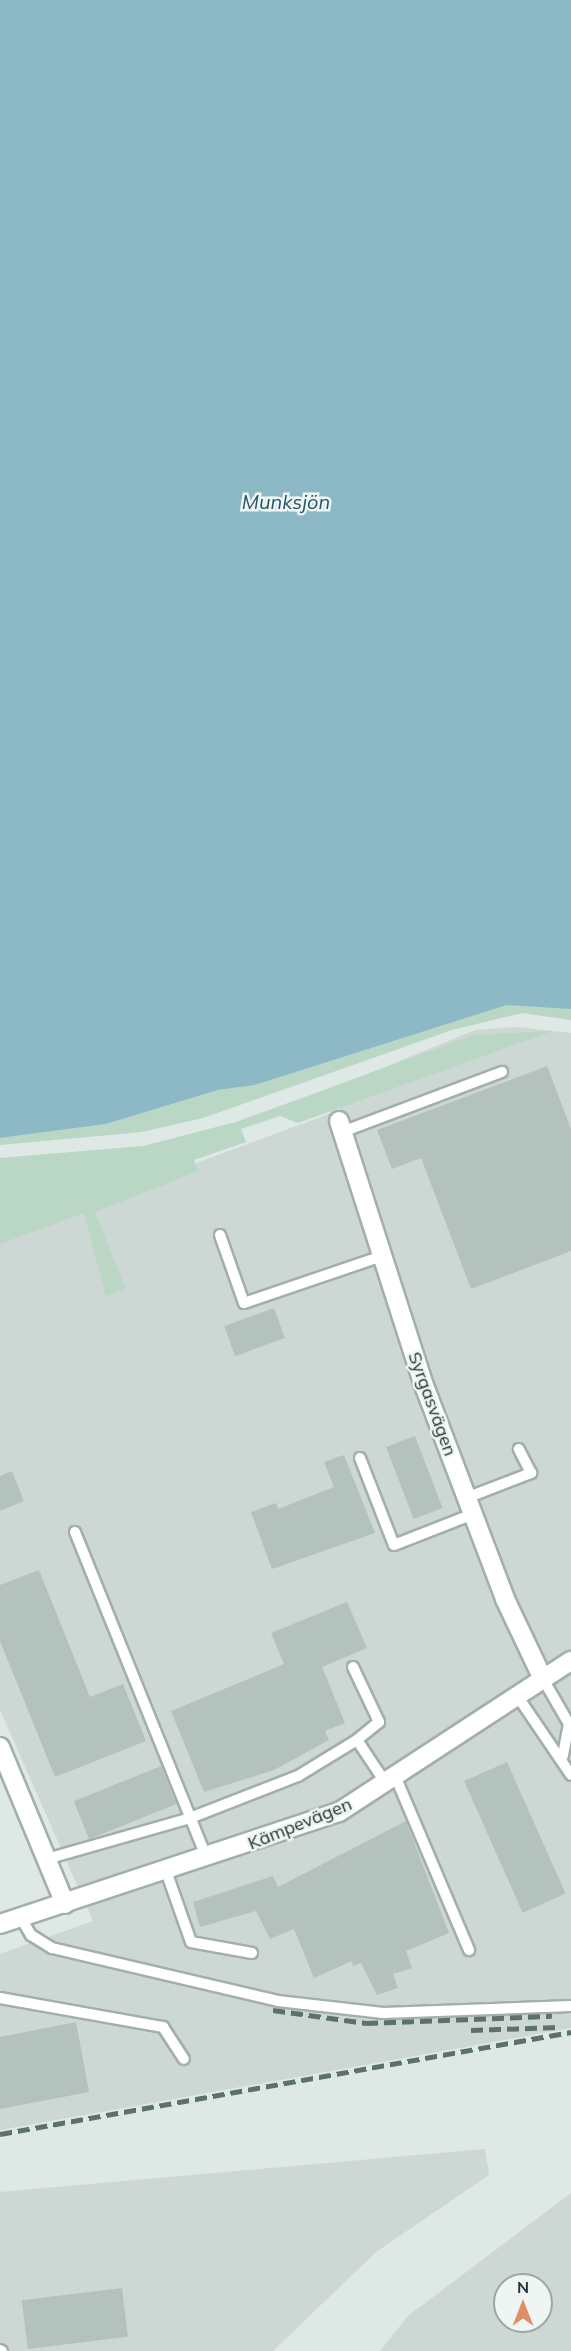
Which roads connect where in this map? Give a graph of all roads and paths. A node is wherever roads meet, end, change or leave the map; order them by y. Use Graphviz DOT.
graph roads {
  1 [pos="502,1072"];
  2 [pos="340,1127"];
  3 [pos="220,1235"];
  4 [pos="382,1256"];
  5 [pos="519,1449"];
  6 [pos="360,1458"];
  7 [pos="469,1506"];
  8 [pos="75,1532"];
  9 [pos="571,1661"];
  10 [pos="353,1667"];
  11 [pos="543,1679"];
  12 [pos="518,1697"];
  13 [pos="357,1740"];
  14 [pos="0,1747"];
  15 [pos="567,1753"];
  16 [pos="571,1775"];
  17 [pos="392,1782"];
  18 [pos="190,1818"];
  19 [pos="50,1858"];
  20 [pos="207,1859"];
  21 [pos="166,1871"];
  22 [pos="65,1904"];
  23 [pos="21,1918"];
  24 [pos="0,1924"];
  25 [pos="469,1950"];
  26 [pos="252,1953"];
  27 [pos="0,1998"];
  28 [pos="571,2006"];
  29 [pos="184,2059"];
  1 -- 2 [label="lane"];
  2 -- 4 [label="street, Syrgasvägen"];
  3 -- 4 [label="lane"];
  4 -- 7 [label="street, Syrgasvägen"];
  5 -- 7 [label="lane"];
  6 -- 7 [label="lane"];
  7 -- 11 [label="street, Syrgasvägen"];
  8 -- 18 [label="lane"];
  9 -- 11 [label="street, Kämpevägen"];
  10 -- 13 [label="lane"];
  11 -- 12 [label="street, Kämpevägen"];
  11 -- 15 [label="lane"];
  12 -- 15 [label="lane"];
  12 -- 17 [label="street, Kämpevägen"];
  13 -- 17 [label="lane"];
  13 -- 18 [label="lane"];
  14 -- 19 [label="street"];
  15 -- 16 [label="lane"];
  17 -- 20 [label="street, Kämpevägen"];
  17 -- 25 [label="lane"];
  18 -- 19 [label="lane"];
  18 -- 20 [label="lane"];
  19 -- 22 [label="street"];
  20 -- 21 [label="street, Kämpevägen"];
  21 -- 22 [label="street, Kämpevägen"];
  21 -- 26 [label="lane"];
  22 -- 23 [label="street, Kämpevägen"];
  23 -- 24 [label="street, Kämpevägen"];
  23 -- 28 [label="lane"];
  27 -- 29 [label="lane"];
}
